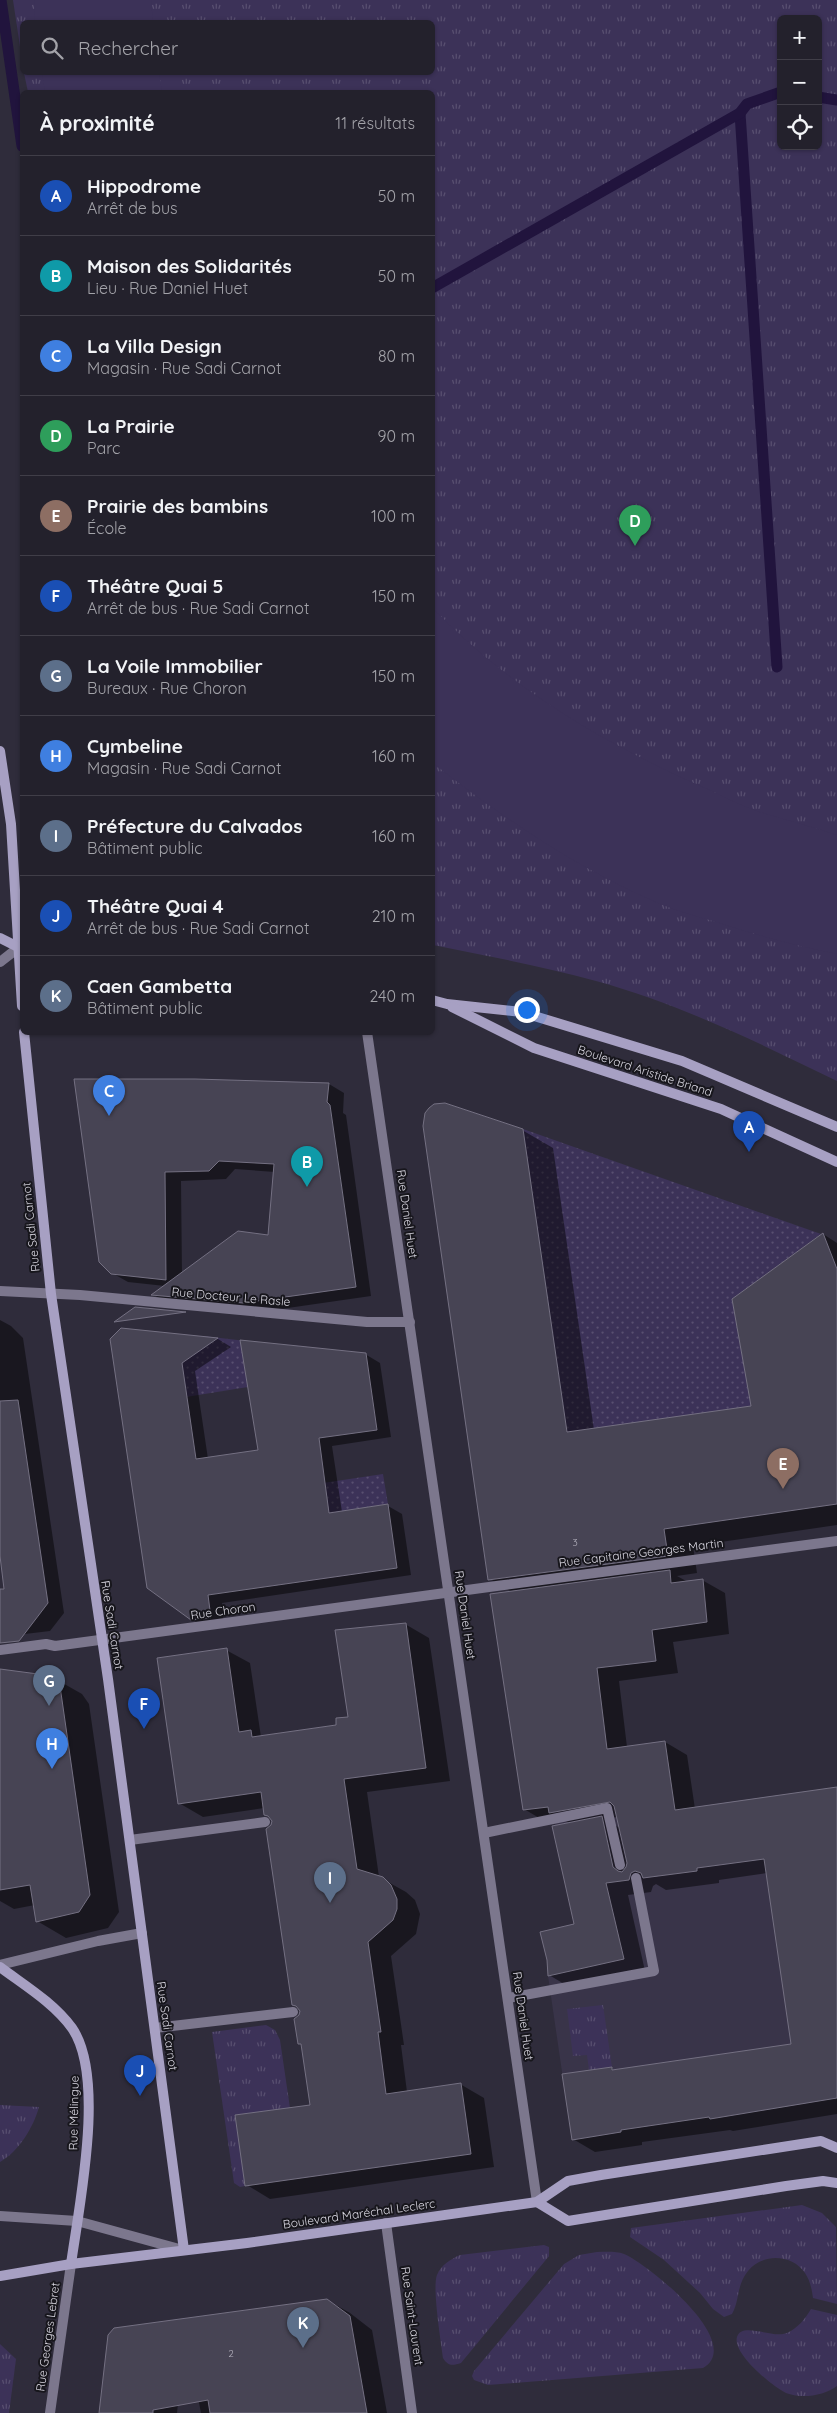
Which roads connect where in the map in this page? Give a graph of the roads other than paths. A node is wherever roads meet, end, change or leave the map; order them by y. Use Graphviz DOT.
graph roads {
  1 [pos="0,751"];
  2 [pos="13,852"];
  3 [pos="20,860"];
  4 [pos="0,938"];
  5 [pos="20,948"];
  6 [pos="0,962"];
  7 [pos="435,1001"];
  8 [pos="447,1004"];
  9 [pos="24,1035"];
  10 [pos="367,1035"];
  11 [pos="837,1127"];
  12 [pos="837,1162"];
  13 [pos="0,1291"];
  14 [pos="51,1294"];
  15 [pos="410,1322"];
  16 [pos="837,1541"];
  17 [pos="449,1591"];
  18 [pos="102,1641"];
  19 [pos="0,1650"];
  20 [pos="265,1822"];
  21 [pos="484,1833"];
  22 [pos="130,1840"];
  23 [pos="620,1865"];
  24 [pos="636,1878"];
  25 [pos="142,1933"];
  26 [pos="0,1966"];
  27 [pos="508,1998"];
  28 [pos="293,2012"];
  29 [pos="155,2028"];
  30 [pos="837,2148"];
  31 [pos="837,2183"];
  32 [pos="538,2202"];
  33 [pos="0,2216"];
  34 [pos="77,2221"];
  35 [pos="386,2223"];
  36 [pos="184,2250"];
  37 [pos="71,2264"];
  38 [pos="0,2276"];
  39 [pos="50,2413"];
  40 [pos="412,2413"];
  1 -- 2 [label="main road"];
  2 -- 3 [label="main road"];
  2 -- 5 [label="main road"];
  4 -- 5 [label="main road"];
  5 -- 6 [label="street"];
  7 -- 8 [label="main road, Boulevard Aristide Briand"];
  8 -- 11 [label="main road, Boulevard Aristide Briand"];
  8 -- 12 [label="main road, Boulevard Aristide Briand"];
  9 -- 14 [label="main road, Rue Sadi Carnot"];
  10 -- 15 [label="street, Rue Daniel Huet"];
  13 -- 14 [label="street, Rue Docteur Le Rasle"];
  14 -- 15 [label="street, Rue Docteur Le Rasle"];
  14 -- 18 [label="main road, Rue Sadi Carnot"];
  15 -- 17 [label="street, Rue Daniel Huet"];
  16 -- 17 [label="street, Rue Capitaine Georges Martin"];
  17 -- 18 [label="street, Rue Choron"];
  17 -- 21 [label="street, Rue Daniel Huet"];
  18 -- 19 [label="street, Rue Choron"];
  18 -- 22 [label="main road, Rue Sadi Carnot"];
  20 -- 22 [label="street"];
  21 -- 23 [label="street"];
  21 -- 27 [label="street, Rue Daniel Huet"];
  22 -- 25 [label="main road, Rue Sadi Carnot"];
  24 -- 27 [label="street"];
  25 -- 26 [label="street"];
  25 -- 29 [label="main road, Rue Sadi Carnot"];
  26 -- 34 [label="main road, Rue Mélingue"];
  27 -- 32 [label="street, Rue Daniel Huet"];
  28 -- 29 [label="street"];
  29 -- 36 [label="main road, Rue Sadi Carnot"];
  30 -- 32 [label="main road, Boulevard Maréchal Leclerc"];
  31 -- 32 [label="main road"];
  32 -- 35 [label="main road, Boulevard Maréchal Leclerc"];
  33 -- 34 [label="street, Boulevard Maréchal Leclerc"];
  34 -- 36 [label="street, Boulevard Maréchal Leclerc"];
  34 -- 37 [label="main road, Rue Mélingue"];
  35 -- 36 [label="main road, Boulevard Maréchal Leclerc"];
  35 -- 40 [label="street, Rue Saint-Laurent"];
  36 -- 37 [label="main road, Boulevard Maréchal Leclerc"];
  37 -- 38 [label="main road, Boulevard Maréchal Leclerc"];
  37 -- 39 [label="street, Rue Georges Lebret"];
}
